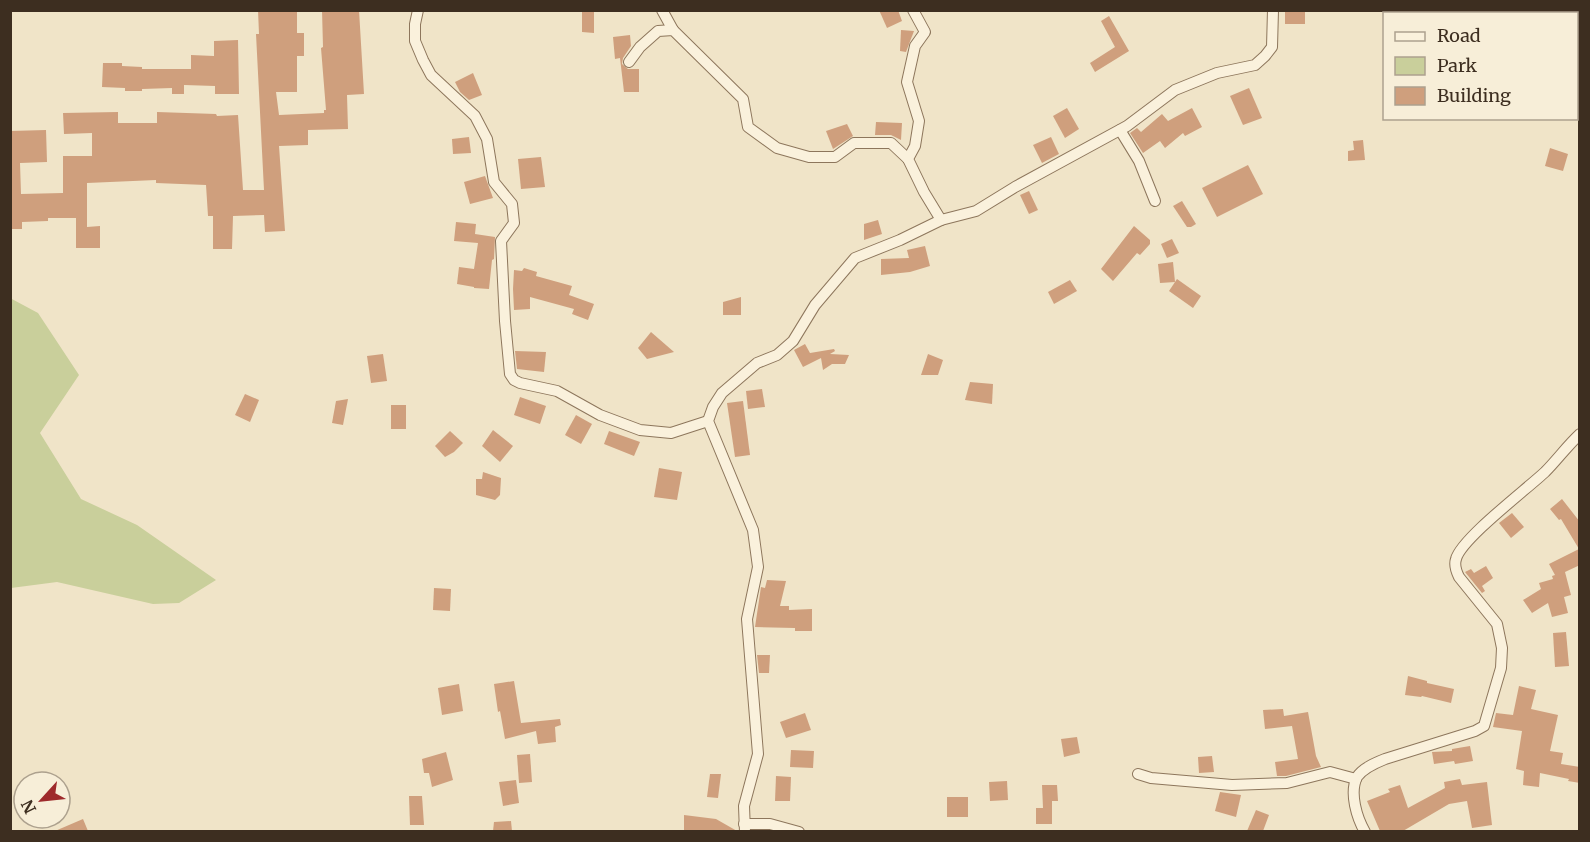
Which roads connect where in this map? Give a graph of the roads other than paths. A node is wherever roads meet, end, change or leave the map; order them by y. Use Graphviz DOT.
graph roads {
  1 [pos="418,10"];
  2 [pos="662,10"];
  3 [pos="913,10"];
  4 [pos="1273,10"];
  5 [pos="673,30"];
  6 [pos="629,62"];
  7 [pos="1120,130"];
  8 [pos="908,159"];
  9 [pos="1155,201"];
  10 [pos="941,220"];
  11 [pos="708,420"];
  12 [pos="1580,434"];
  13 [pos="1138,774"];
  14 [pos="1356,778"];
  15 [pos="745,828"];
  16 [pos="799,831"];
  17 [pos="1365,831"];
  1 -- 11 [label="street"];
  2 -- 5 [label="street"];
  3 -- 8 [label="street"];
  4 -- 7 [label="street"];
  5 -- 6 [label="street"];
  5 -- 8 [label="street"];
  7 -- 9 [label="street"];
  7 -- 10 [label="street"];
  8 -- 10 [label="street"];
  10 -- 11 [label="street"];
  11 -- 15 [label="street"];
  12 -- 14 [label="street"];
  13 -- 14 [label="street"];
  14 -- 17 [label="street"];
  15 -- 16 [label="street"];
}
